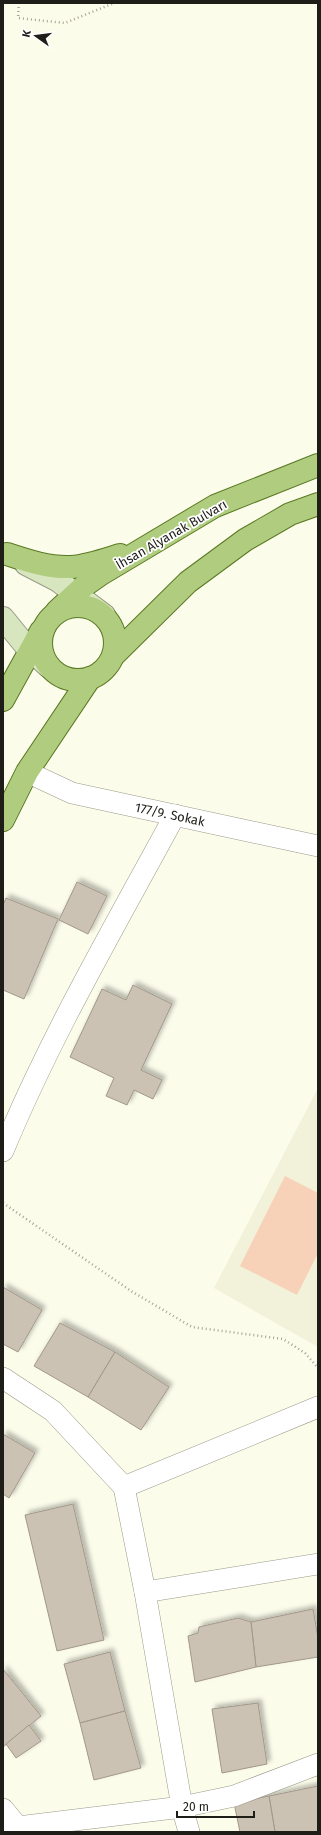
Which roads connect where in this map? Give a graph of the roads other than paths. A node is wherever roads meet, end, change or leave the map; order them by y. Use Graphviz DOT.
graph roads {
  1 [pos="318,465"];
  2 [pos="318,504"];
  3 [pos="146,547"];
  4 [pos="5,554"];
  5 [pos="76,594"];
  6 [pos="57,611"];
  7 [pos="104,615"];
  8 [pos="3,618"];
  9 [pos="43,628"];
  10 [pos="31,650"];
  11 [pos="113,656"];
  12 [pos="48,667"];
  13 [pos="90,678"];
  14 [pos="3,700"];
  15 [pos="27,772"];
  16 [pos="175,815"];
  17 [pos="3,820"];
  18 [pos="318,846"];
  19 [pos="3,1151"];
  20 [pos="3,1378"];
  21 [pos="318,1407"];
  22 [pos="124,1487"];
  23 [pos="318,1564"];
  24 [pos="145,1592"];
  25 [pos="318,1764"];
  26 [pos="182,1807"];
  27 [pos="3,1809"];
  28 [pos="14,1830"];
  29 [pos="190,1832"];
  1 -- 3 [label="main road, İhsan Alyanak Bulvarı"];
  2 -- 11 [label="main road"];
  3 -- 4 [label="main road"];
  3 -- 5 [label="main road, İhsan Alyanak Bulvarı"];
  4 -- 5 [label="main road"];
  5 -- 6 [label="main road, İhsan Alyanak Bulvarı"];
  5 -- 7 [label="main road"];
  6 -- 7 [label="main road"];
  6 -- 9 [label="main road"];
  7 -- 11 [label="main road"];
  8 -- 10 [label="main road"];
  9 -- 10 [label="main road"];
  9 -- 12 [label="main road"];
  10 -- 12 [label="main road"];
  10 -- 14 [label="main road"];
  11 -- 13 [label="main road"];
  12 -- 13 [label="main road"];
  13 -- 15 [label="main road"];
  15 -- 16 [label="street, 177/9. Sokak"];
  15 -- 17 [label="main road"];
  16 -- 18 [label="street, 177/9. Sokak"];
  16 -- 19 [label="street"];
  20 -- 22 [label="street"];
  21 -- 22 [label="street"];
  22 -- 24 [label="street"];
  23 -- 24 [label="street"];
  24 -- 26 [label="street"];
  25 -- 26 [label="street"];
  26 -- 28 [label="street"];
  26 -- 29 [label="street"];
  27 -- 28 [label="street"];
}
